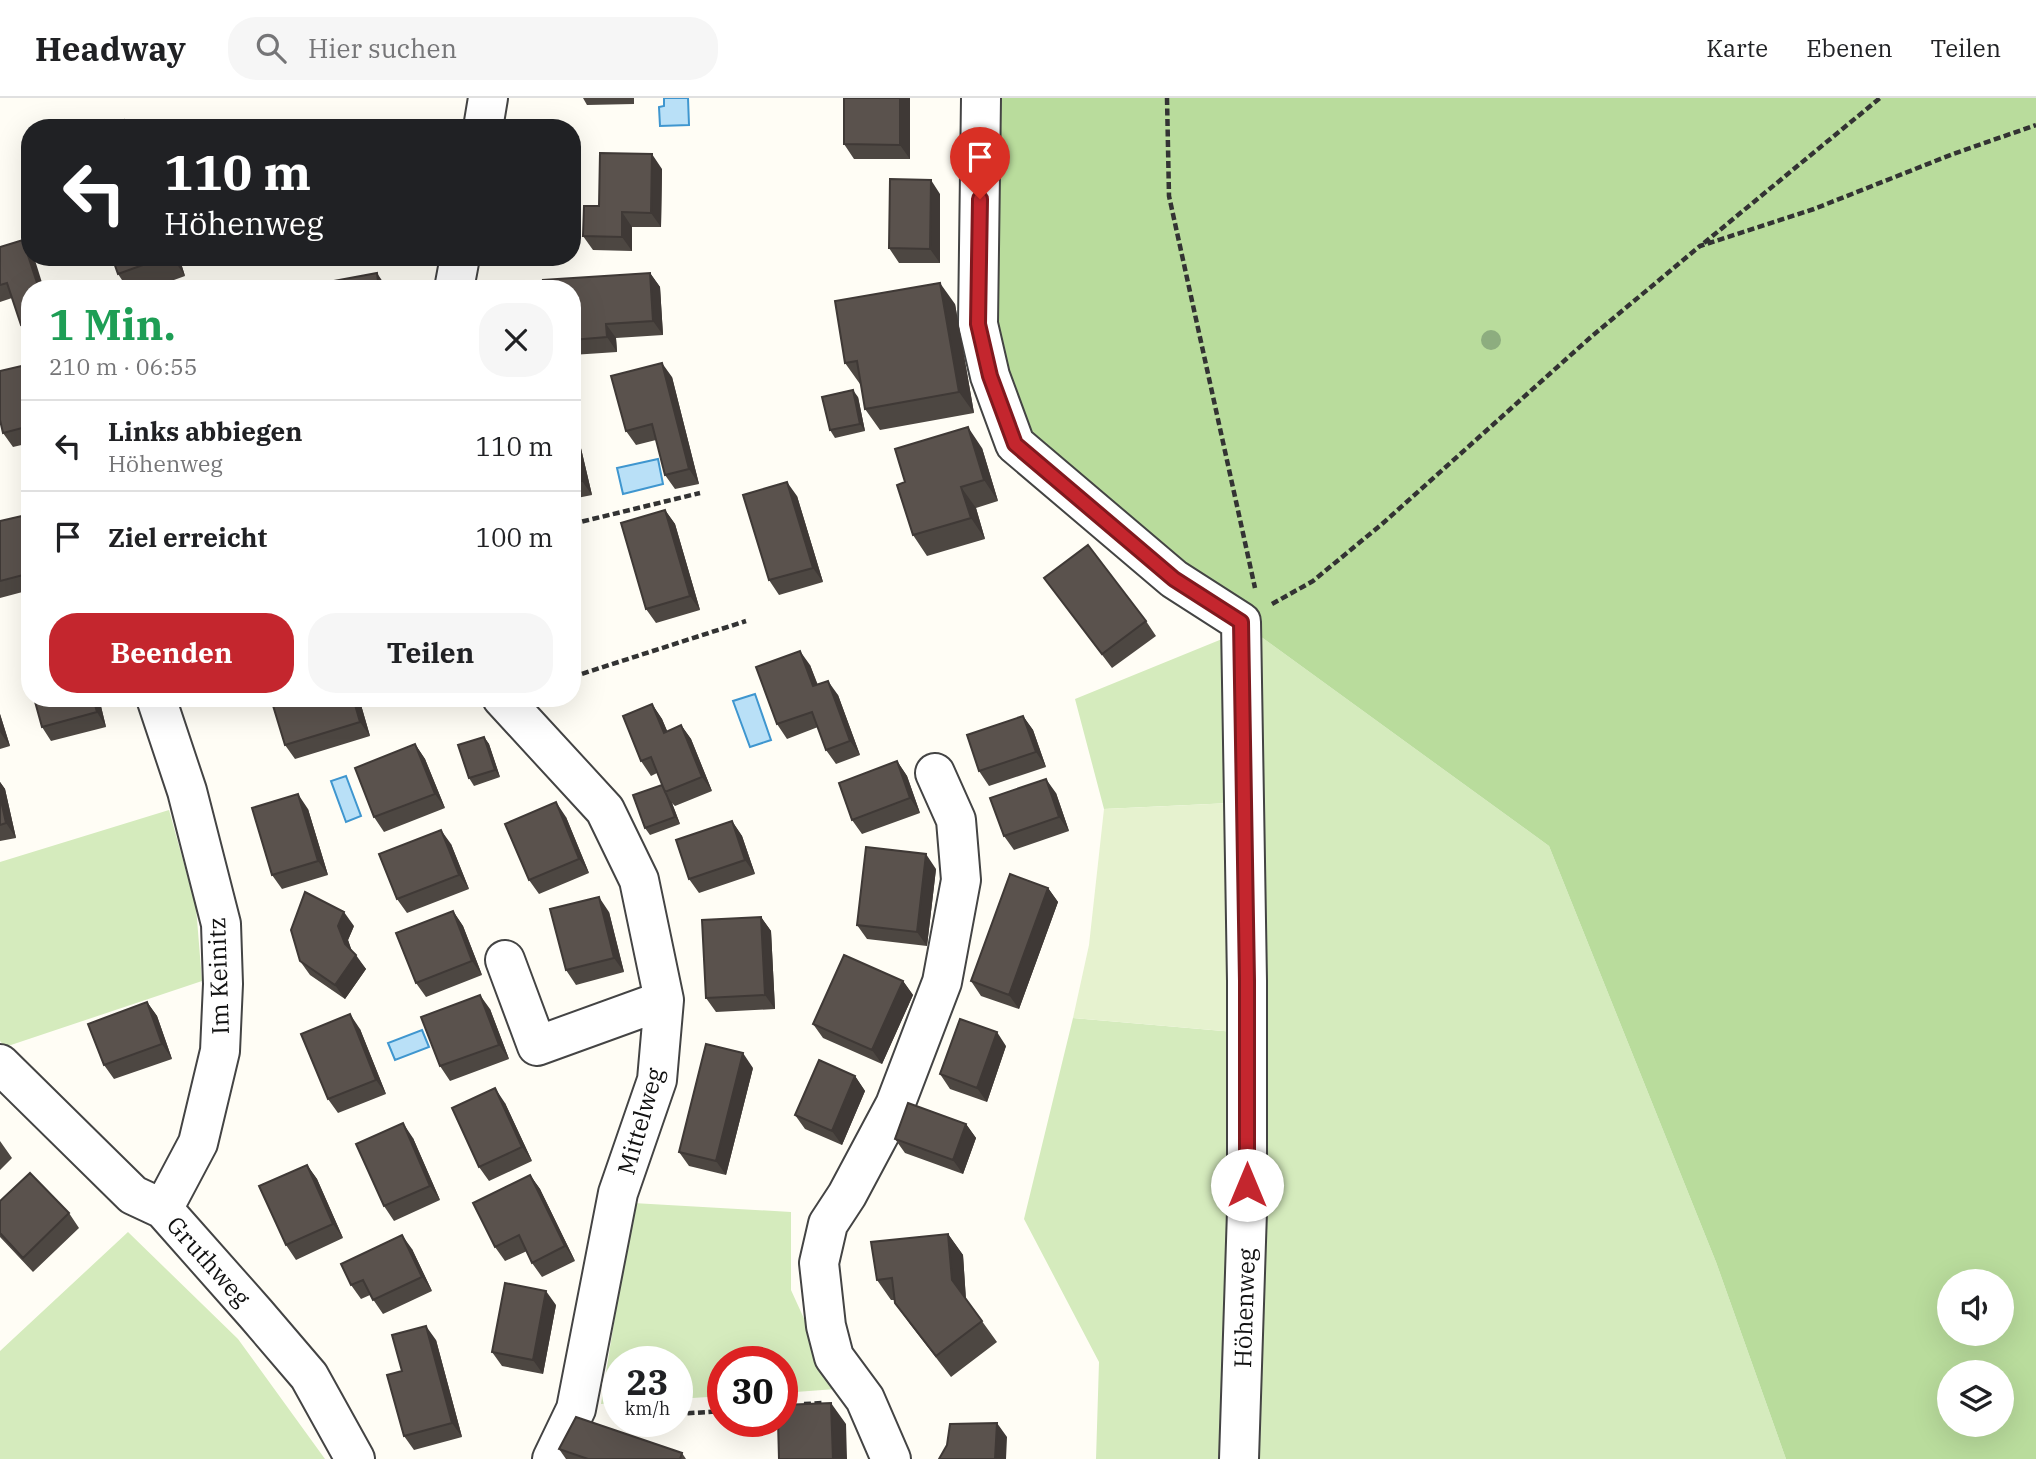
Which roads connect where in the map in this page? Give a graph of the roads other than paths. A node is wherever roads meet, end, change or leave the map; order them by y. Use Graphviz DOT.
graph roads {
  1 [pos="488,98"];
  2 [pos="981,98"];
  3 [pos="484,119"];
  4 [pos="159,707"];
  5 [pos="510,707"];
  6 [pos="935,773"];
  7 [pos="505,960"];
  8 [pos="664,1000"];
  9 [pos="0,1065"];
  10 [pos="163,1209"];
  11 [pos="355,1459"];
  12 [pos="552,1459"];
  13 [pos="891,1459"];
  14 [pos="1240,1459"];
  1 -- 3 [label="street"];
  2 -- 14 [label="street, Höhenweg"];
  4 -- 10 [label="street, Im Keinitz"];
  5 -- 8 [label="street, Mittelweg"];
  6 -- 13 [label="street"];
  7 -- 8 [label="street"];
  8 -- 12 [label="street, Mittelweg"];
  9 -- 10 [label="street, Gruthweg"];
  10 -- 11 [label="street, Gruthweg"];
}
